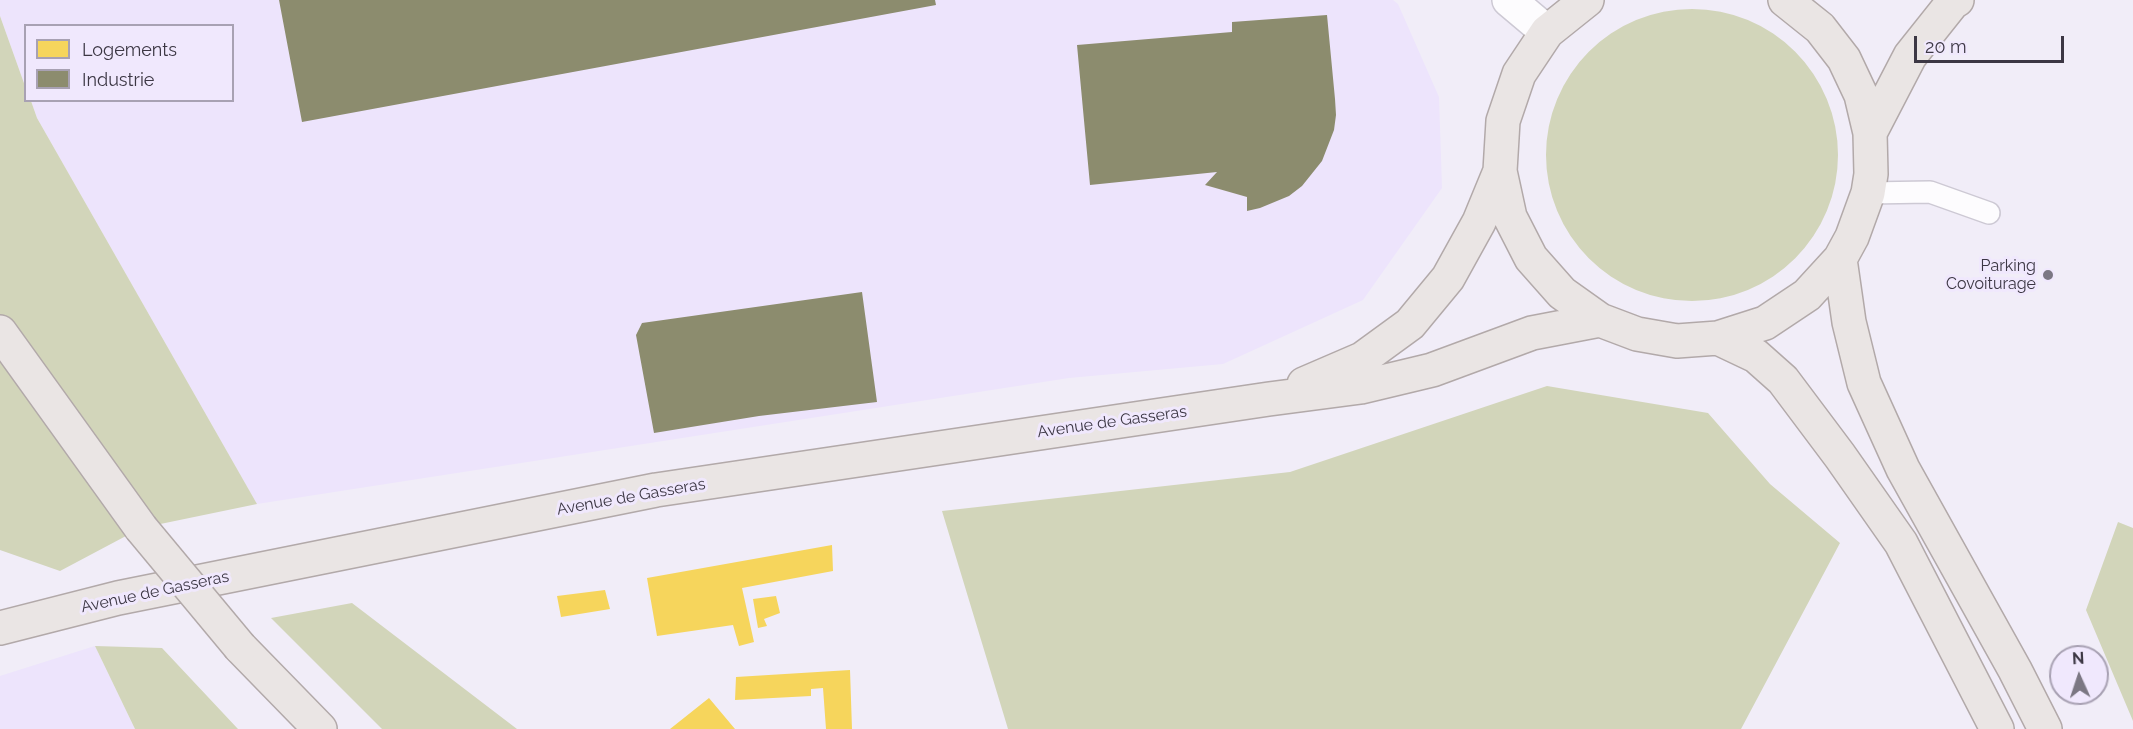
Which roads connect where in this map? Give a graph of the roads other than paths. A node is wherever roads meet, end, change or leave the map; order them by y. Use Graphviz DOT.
graph roads {
  1 [pos="1509,0"];
  2 [pos="1587,0"];
  3 [pos="1785,0"];
  4 [pos="1957,0"];
  5 [pos="1547,32"];
  6 [pos="1870,133"];
  7 [pos="1500,171"];
  8 [pos="1868,193"];
  9 [pos="1989,213"];
  10 [pos="1840,259"];
  11 [pos="1600,320"];
  12 [pos="0,332"];
  13 [pos="1718,338"];
  14 [pos="1269,399"];
  15 [pos="0,628"];
  16 [pos="320,729"];
  17 [pos="1997,729"];
  18 [pos="2045,729"];
  1 -- 5 [label="street"];
  2 -- 5 [label="main road"];
  3 -- 6 [label="main road"];
  4 -- 6 [label="main road"];
  5 -- 7 [label="main road"];
  6 -- 8 [label="main road"];
  7 -- 11 [label="main road"];
  7 -- 14 [label="main road, Avenue de Gasseras"];
  8 -- 9 [label="lane"];
  8 -- 10 [label="main road"];
  10 -- 13 [label="main road"];
  10 -- 18 [label="main road"];
  11 -- 13 [label="main road"];
  11 -- 14 [label="main road, Avenue de Gasseras"];
  12 -- 16 [label="main road, bridge"];
  13 -- 17 [label="main road"];
  14 -- 15 [label="main road, Avenue de Gasseras"];
}
